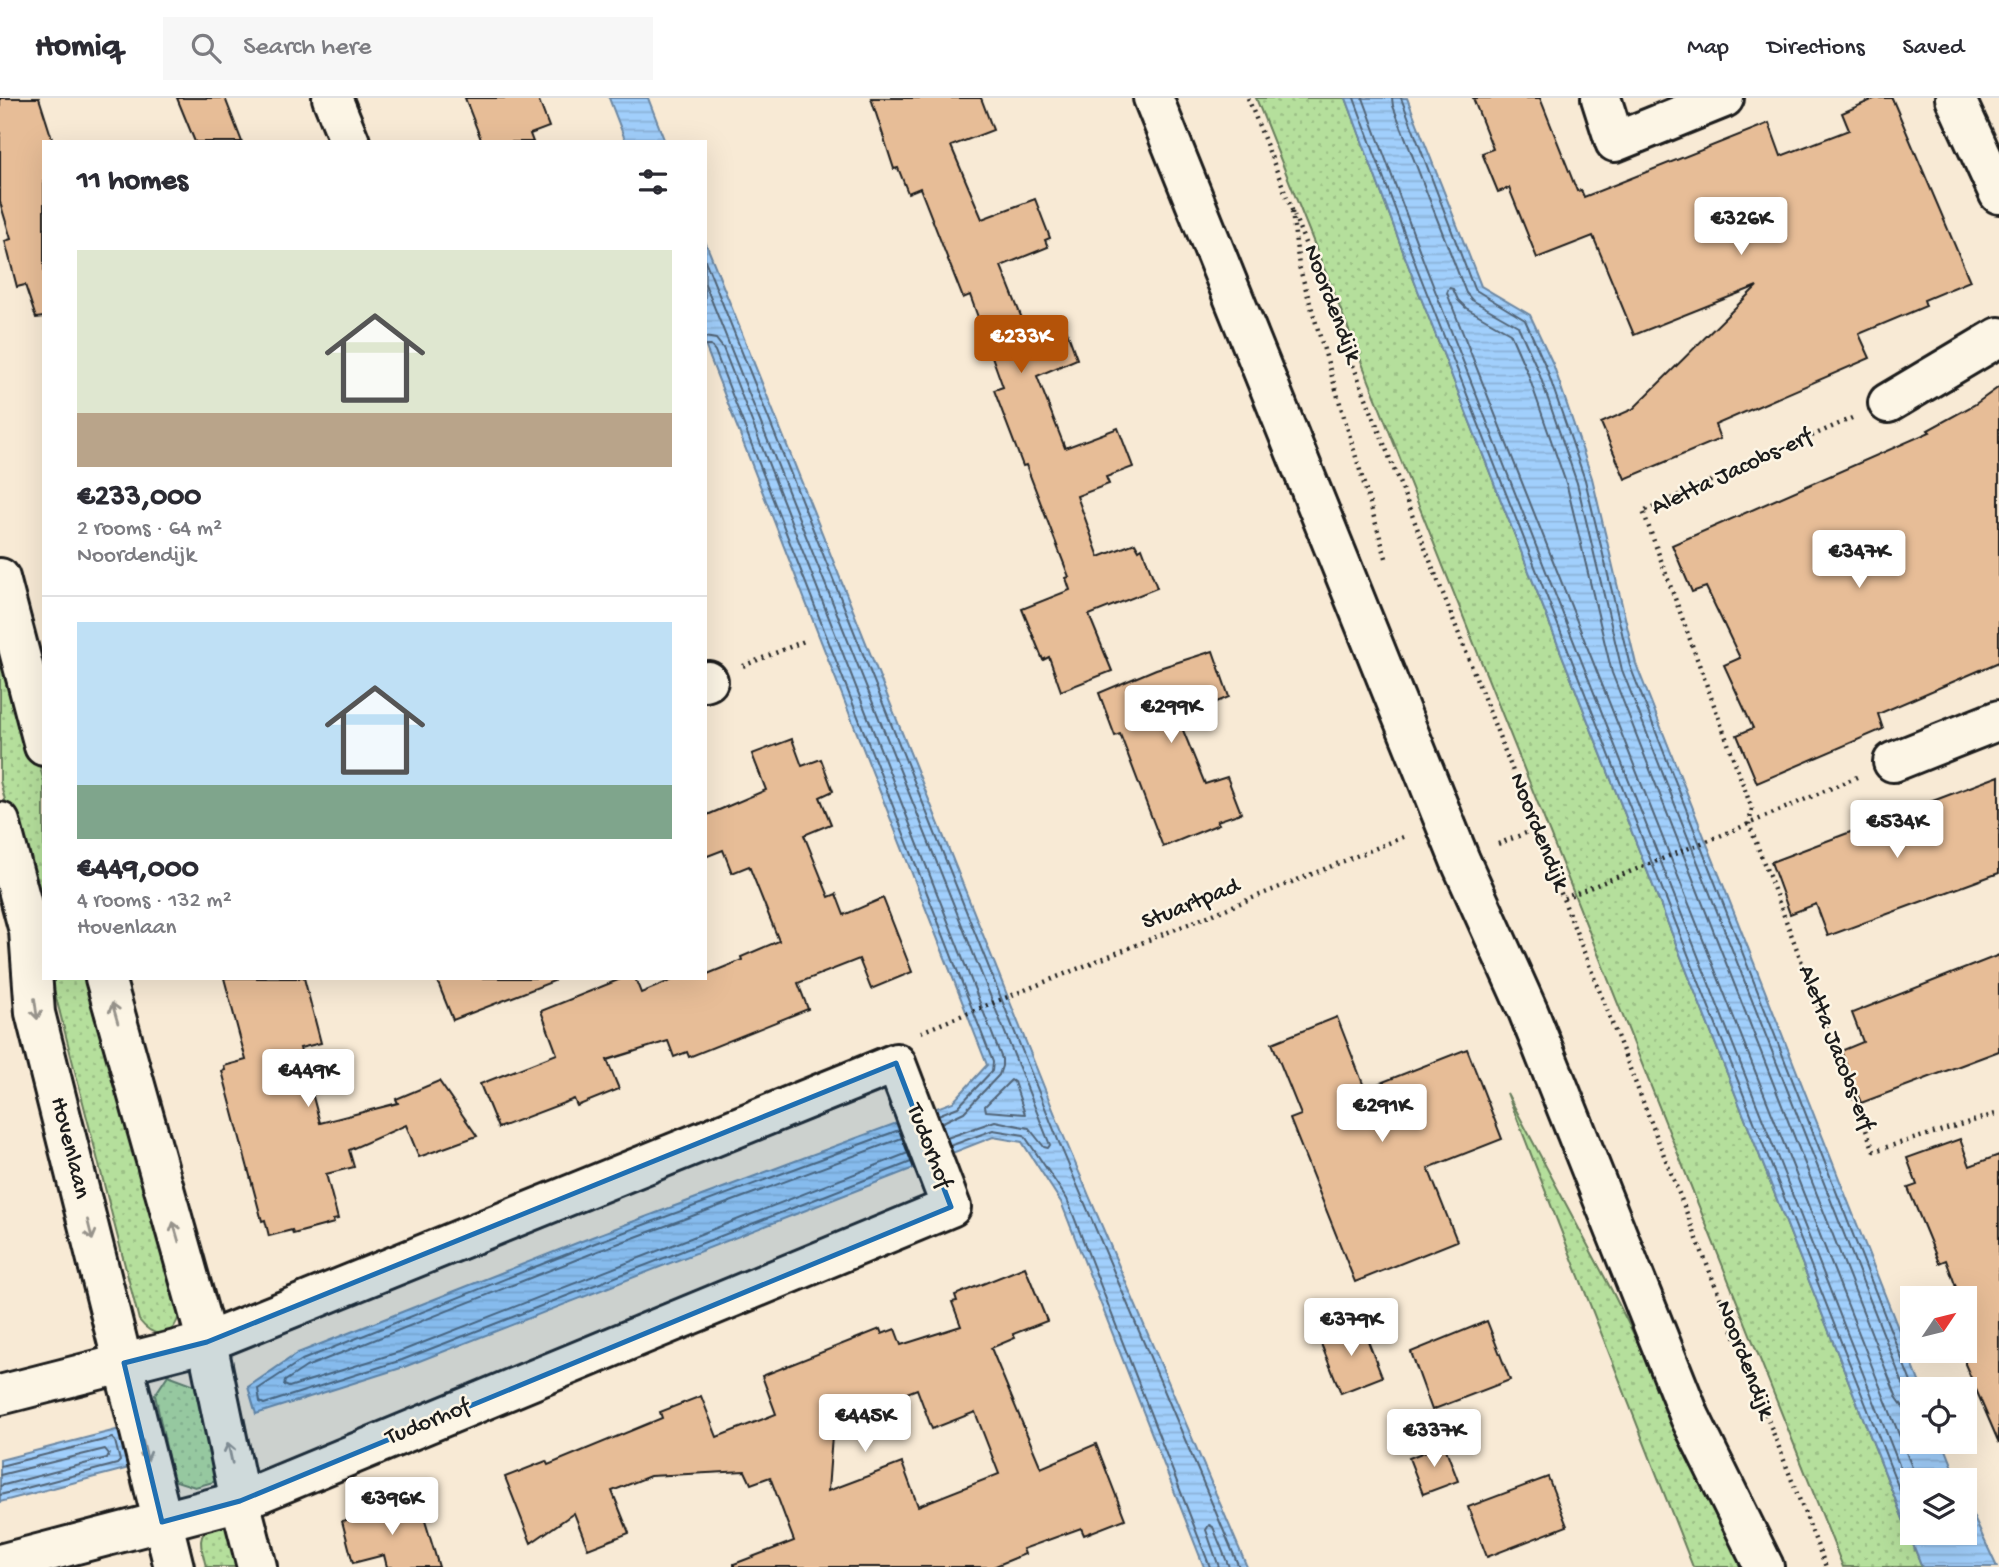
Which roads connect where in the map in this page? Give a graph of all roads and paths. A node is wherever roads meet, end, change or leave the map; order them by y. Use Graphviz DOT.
graph roads {
  1 [pos="332,98"];
  2 [pos="1153,98"];
  3 [pos="1248,98"];
  4 [pos="1601,98"];
  5 [pos="1724,98"];
  6 [pos="1955,98"];
  7 [pos="349,140"];
  8 [pos="1999,194"];
  9 [pos="1291,203"];
  10 [pos="1999,337"];
  11 [pos="1888,402"];
  12 [pos="1390,570"];
  13 [pos="0,578"];
  14 [pos="807,640"];
  15 [pos="707,681"];
  16 [pos="1999,720"];
  17 [pos="42,738"];
  18 [pos="1893,762"];
  19 [pos="1444,821"];
  20 [pos="0,822"];
  21 [pos="1749,824"];
  22 [pos="1564,898"];
  23 [pos="24,933"];
  24 [pos="106,980"];
  25 [pos="951,1019"];
  26 [pos="1999,1113"];
  27 [pos="207,1342"];
  28 [pos="124,1363"];
  29 [pos="0,1395"];
  30 [pos="1690,1417"];
  31 [pos="240,1501"];
  32 [pos="162,1522"];
  33 [pos="0,1564"];
  34 [pos="174,1567"];
  35 [pos="257,1567"];
  36 [pos="1740,1567"];
  37 [pos="1764,1567"];
  38 [pos="1826,1567"];
  1 -- 7 [label="street"];
  2 -- 19 [label="street"];
  3 -- 9 [label="path, Noordendijk"];
  4 -- 5 [label="street"];
  6 -- 8 [label="street"];
  9 -- 12 [label="path"];
  9 -- 22 [label="path, Noordendijk"];
  10 -- 11 [label="street"];
  11 -- 21 [label="path, Aletta Jacobs-erf"];
  13 -- 17 [label="street"];
  14 -- 15 [label="path"];
  16 -- 18 [label="street"];
  18 -- 21 [label="path"];
  19 -- 25 [label="path, Stuartpad"];
  19 -- 30 [label="street"];
  20 -- 23 [label="street, Hovenlaan"];
  21 -- 22 [label="path"];
  21 -- 26 [label="path, Aletta Jacobs-erf"];
  22 -- 38 [label="path, Noordendijk"];
  23 -- 28 [label="street, Hovenlaan, one-way"];
  27 -- 24 [label="street, one-way"];
  27 -- 28 [label="street"];
  31 -- 27 [label="street, one-way"];
  27 -- 31 [label="street, Tudorhof"];
  28 -- 29 [label="street"];
  28 -- 32 [label="street, Hovenlaan, one-way"];
  30 -- 36 [label="street"];
  30 -- 37 [label="street"];
  31 -- 32 [label="street"];
  31 -- 35 [label="street"];
  32 -- 33 [label="street"];
  32 -- 34 [label="street, Hovenlaan"];
}
